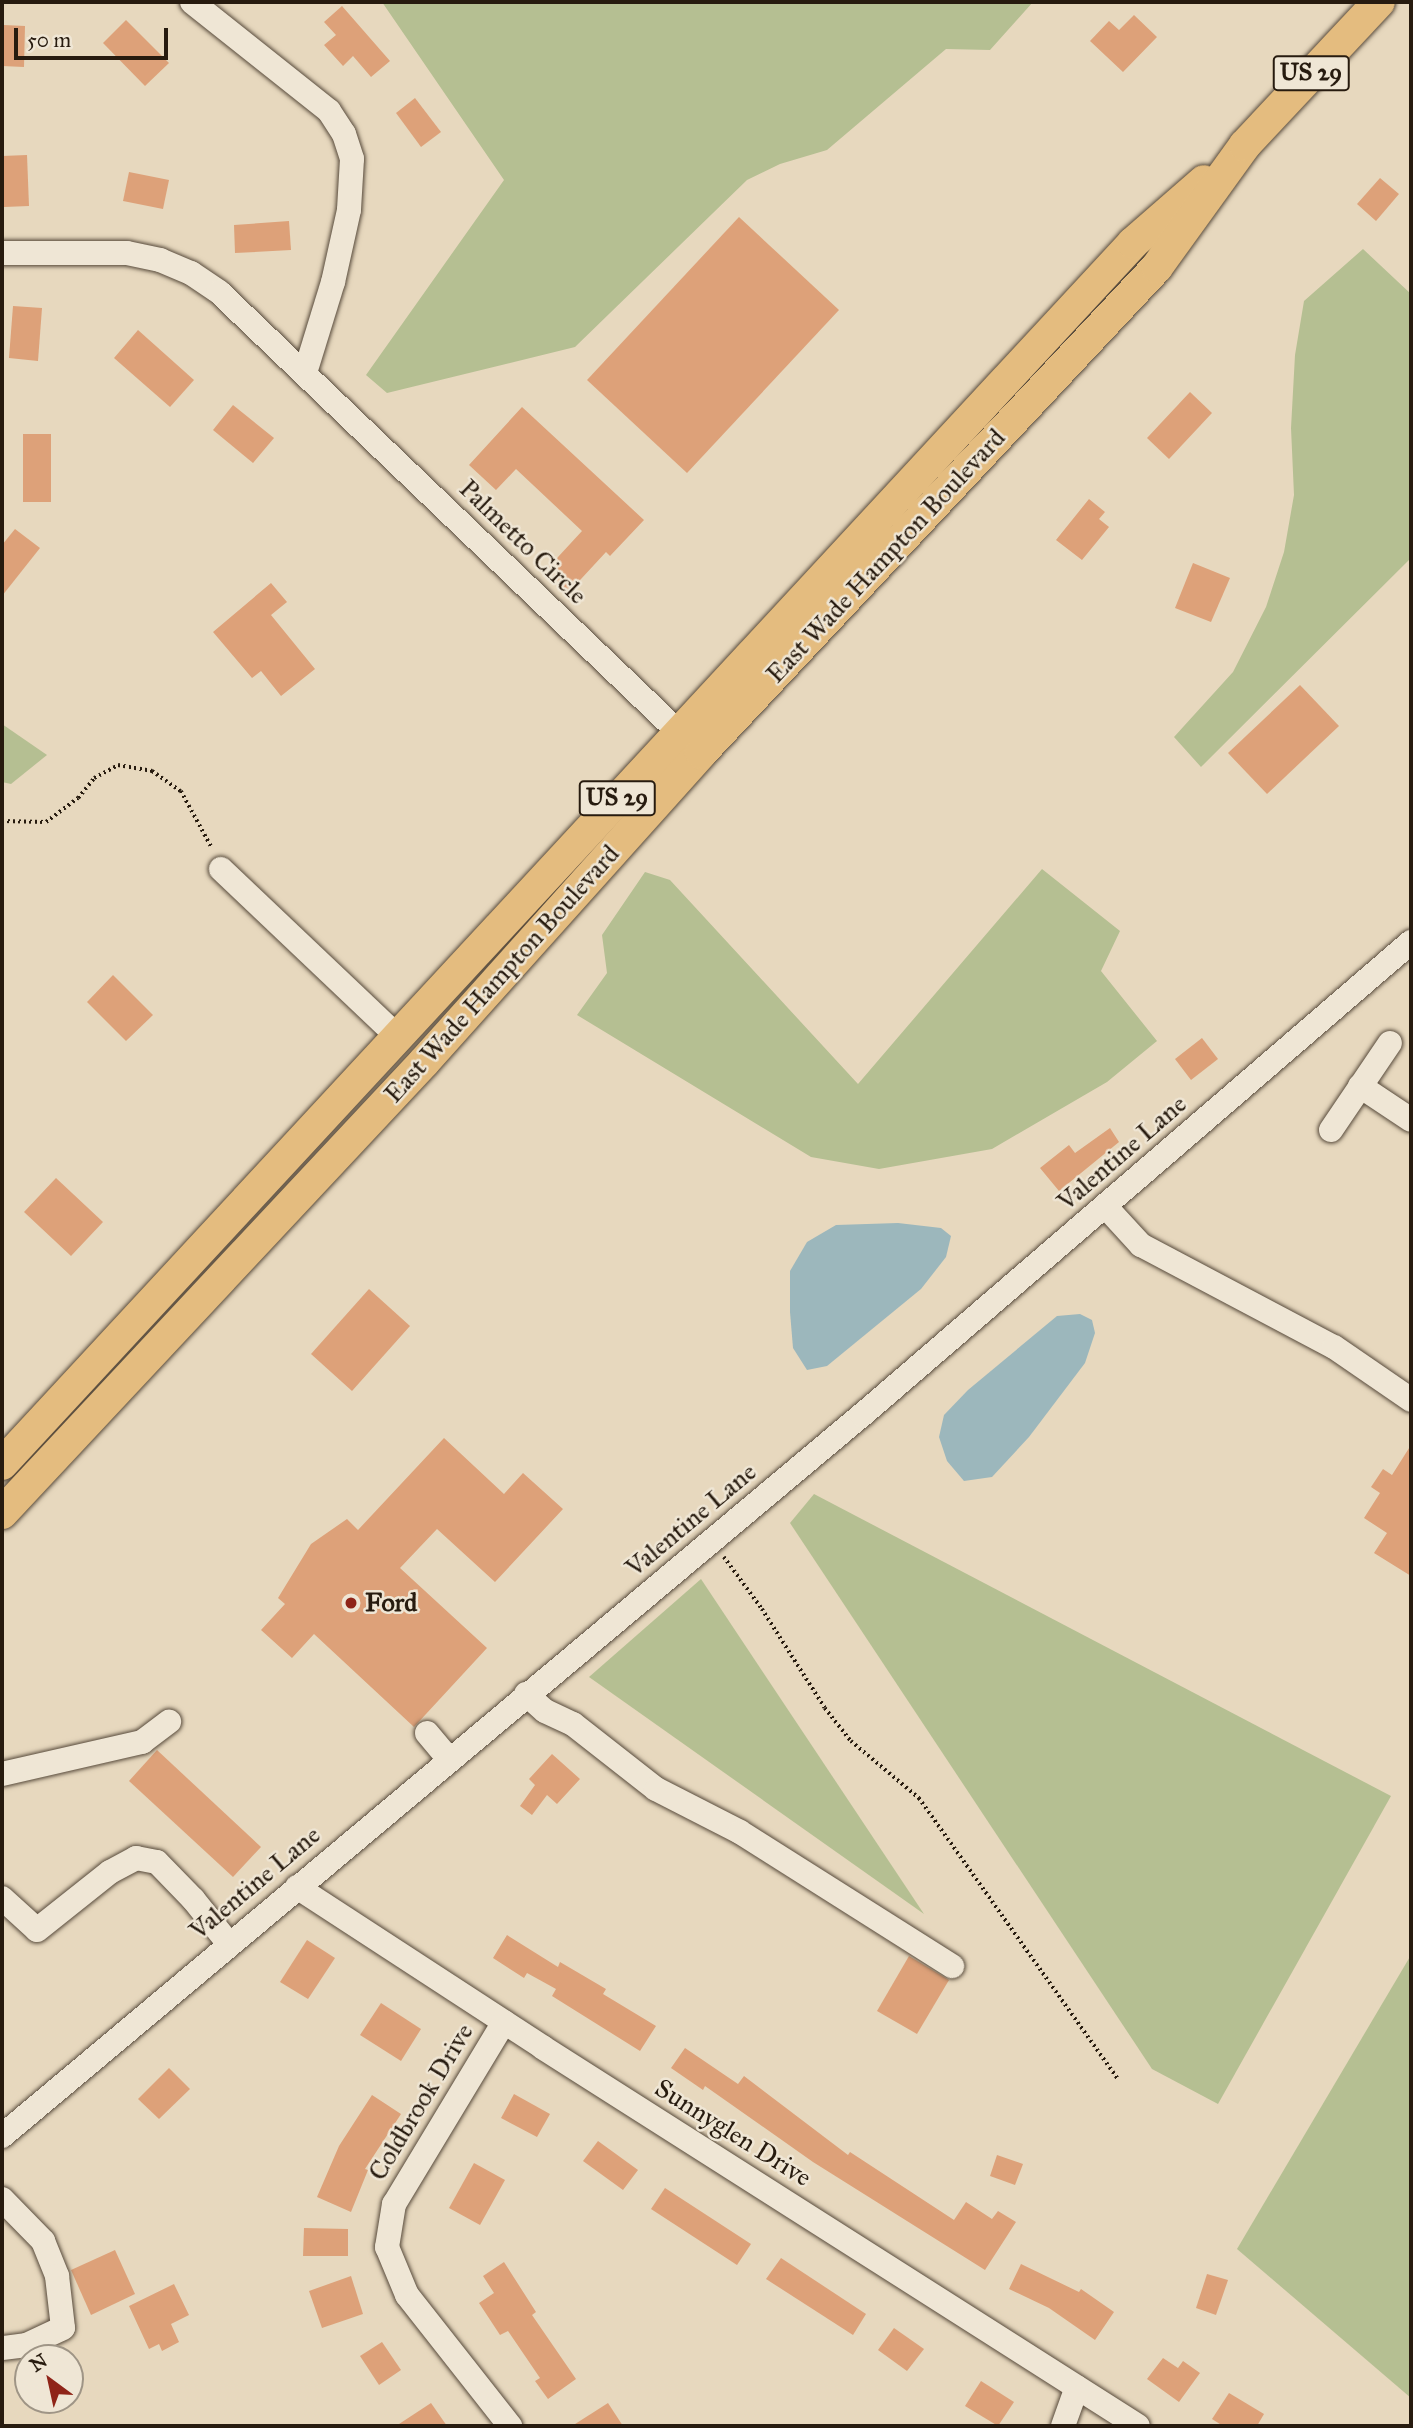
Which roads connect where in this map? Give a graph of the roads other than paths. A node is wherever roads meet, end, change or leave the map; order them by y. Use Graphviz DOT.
graph roads {
  1 [pos="192,2"];
  2 [pos="1379,2"];
  3 [pos="1245,145"];
  4 [pos="2,253"];
  5 [pos="1024,360"];
  6 [pos="305,373"];
  7 [pos="1048,384"];
  8 [pos="850,546"];
  9 [pos="873,570"];
  10 [pos="744,660"];
  11 [pos="767,682"];
  12 [pos="677,732"];
  13 [pos="701,753"];
  14 [pos="221,869"];
  15 [pos="1411,942"];
  16 [pos="398,1037"];
  17 [pos="1390,1043"];
  18 [pos="1360,1086"];
  19 [pos="1411,1120"];
  20 [pos="1331,1130"];
  21 [pos="1106,1207"];
  22 [pos="1411,1400"];
  23 [pos="2,1464"];
  24 [pos="2,1513"];
  25 [pos="526,1694"];
  26 [pos="169,1722"];
  27 [pos="427,1733"];
  28 [pos="449,1759"];
  29 [pos="2,1774"];
  30 [pos="298,1887"];
  31 [pos="2,1898"];
  32 [pos="229,1944"];
  33 [pos="952,1966"];
  34 [pos="505,2022"];
  35 [pos="2,2136"];
  36 [pos="2,2199"];
  37 [pos="2,2348"];
  38 [pos="1077,2387"];
  39 [pos="510,2426"];
  40 [pos="1063,2426"];
  41 [pos="1138,2426"];
  1 -- 6 [label="street"];
  2 -- 3 [label="main road, East Wade Hampton Boulevard / US 29"];
  3 -- 5 [label="main road, East Wade Hampton Boulevard / US 29"];
  3 -- 7 [label="main road, East Wade Hampton Boulevard / US 29"];
  4 -- 6 [label="street, Palmetto Circle"];
  5 -- 7 [label="main road"];
  5 -- 8 [label="main road, East Wade Hampton Boulevard / US 29"];
  6 -- 12 [label="street, Palmetto Circle"];
  7 -- 9 [label="main road, East Wade Hampton Boulevard / US 29"];
  8 -- 9 [label="main road"];
  8 -- 10 [label="main road, East Wade Hampton Boulevard / US 29"];
  9 -- 11 [label="main road, East Wade Hampton Boulevard / US 29"];
  10 -- 11 [label="main road"];
  10 -- 12 [label="main road, East Wade Hampton Boulevard / US 29"];
  11 -- 13 [label="main road, East Wade Hampton Boulevard / US 29"];
  12 -- 13 [label="street, Palmetto Circle"];
  12 -- 16 [label="main road, East Wade Hampton Boulevard / US 29"];
  13 -- 24 [label="main road, East Wade Hampton Boulevard / US 29"];
  14 -- 16 [label="street"];
  15 -- 21 [label="street, Valentine Lane"];
  16 -- 23 [label="main road, East Wade Hampton Boulevard / US 29"];
  17 -- 18 [label="street"];
  18 -- 19 [label="street"];
  18 -- 20 [label="street"];
  21 -- 22 [label="street"];
  21 -- 25 [label="street, Valentine Lane"];
  25 -- 28 [label="street, Valentine Lane"];
  25 -- 33 [label="street"];
  26 -- 29 [label="street"];
  27 -- 28 [label="street"];
  28 -- 30 [label="street, Valentine Lane"];
  30 -- 32 [label="street, Valentine Lane"];
  30 -- 34 [label="street, Sunnyglen Drive"];
  31 -- 32 [label="street"];
  32 -- 35 [label="street, Valentine Lane"];
  34 -- 38 [label="street, Sunnyglen Drive"];
  34 -- 39 [label="street, Coldbrook Drive"];
  36 -- 37 [label="street"];
  38 -- 40 [label="street"];
  38 -- 41 [label="street, Sunnyglen Drive"];
}
